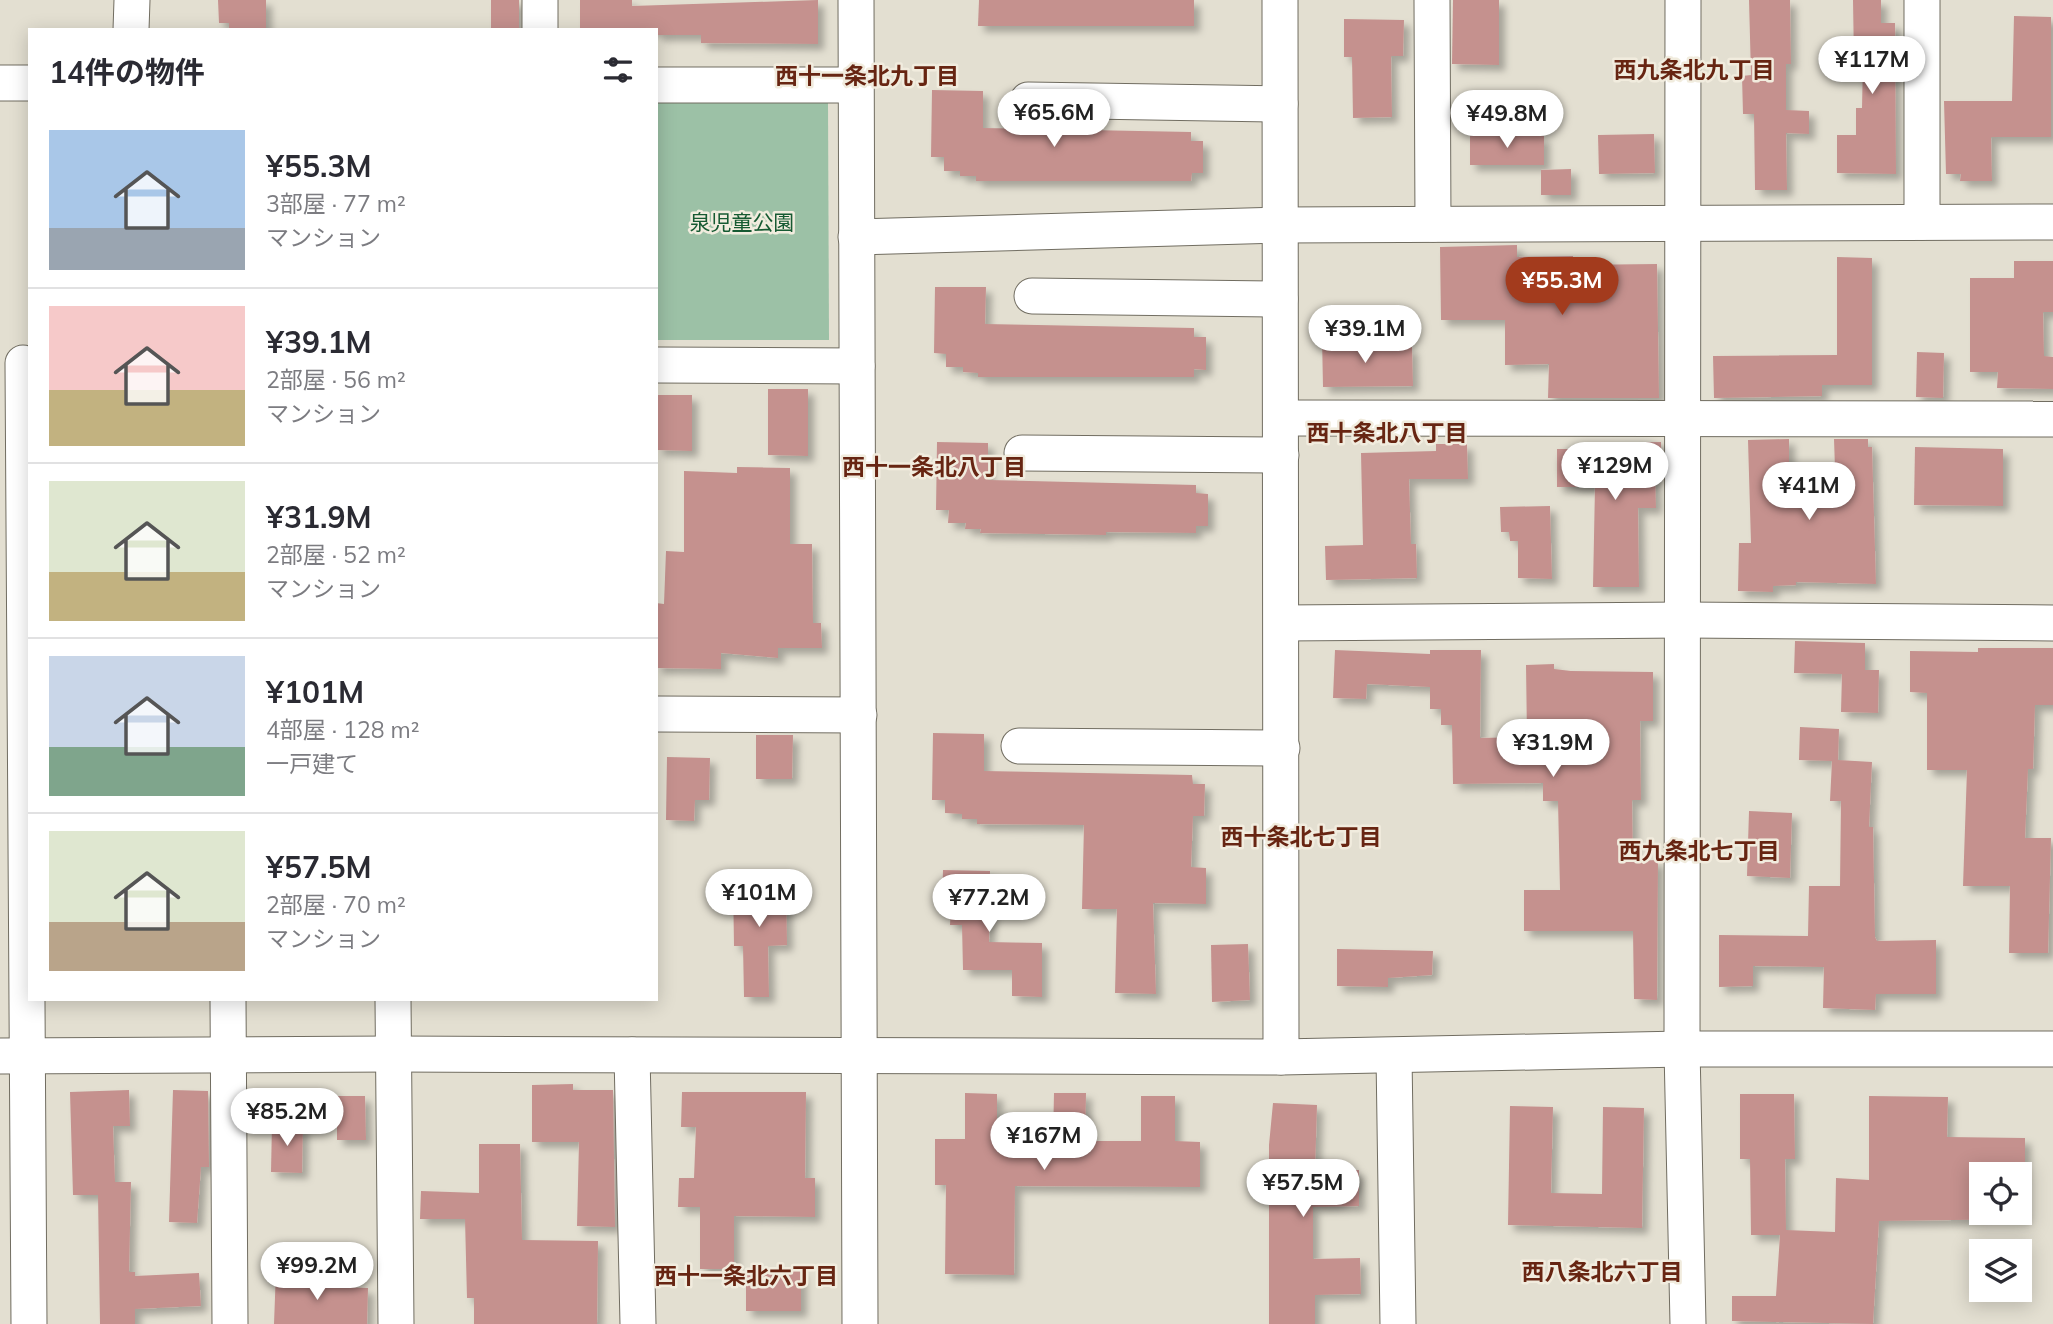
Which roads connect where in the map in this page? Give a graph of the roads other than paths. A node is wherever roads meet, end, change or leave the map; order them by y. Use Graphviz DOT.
graph roads {
  1 [pos="132,0"];
  2 [pos="540,0"];
  3 [pos="856,0"];
  4 [pos="1280,0"];
  5 [pos="1432,0"];
  6 [pos="1682,0"];
  7 [pos="1922,0"];
  8 [pos="131,28"];
  9 [pos="540,28"];
  10 [pos="0,83"];
  11 [pos="28,83"];
  12 [pos="658,85"];
  13 [pos="856,85"];
  14 [pos="1028,100"];
  15 [pos="1280,104"];
  16 [pos="1922,222"];
  17 [pos="2053,222"];
  18 [pos="1683,223"];
  19 [pos="1433,224"];
  20 [pos="1280,225"];
  21 [pos="856,237"];
  22 [pos="1032,296"];
  23 [pos="1280,299"];
  24 [pos="18,363"];
  25 [pos="658,365"];
  26 [pos="857,366"];
  27 [pos="1281,418"];
  28 [pos="1684,419"];
  29 [pos="2053,419"];
  30 [pos="1023,453"];
  31 [pos="1281,455"];
  32 [pos="1684,620"];
  33 [pos="1282,623"];
  34 [pos="2053,624"];
  35 [pos="658,715"];
  36 [pos="859,715"];
  37 [pos="1019,746"];
  38 [pos="1282,748"];
  39 [pos="228,1001"];
  40 [pos="393,1001"];
  41 [pos="1682,1049"];
  42 [pos="2053,1049"];
  43 [pos="228,1054"];
  44 [pos="393,1054"];
  45 [pos="632,1055"];
  46 [pos="14,1056"];
  47 [pos="1394,1056"];
  48 [pos="1281,1057"];
  49 [pos="859,1058"];
  50 [pos="29,1324"];
  51 [pos="230,1324"];
  52 [pos="396,1324"];
  53 [pos="638,1324"];
  54 [pos="860,1324"];
  55 [pos="1398,1324"];
  56 [pos="1688,1324"];
  1 -- 8 [label="street"];
  2 -- 9 [label="street"];
  3 -- 13 [label="street"];
  4 -- 15 [label="street"];
  5 -- 19 [label="street"];
  6 -- 18 [label="street"];
  7 -- 16 [label="street"];
  10 -- 11 [label="street"];
  12 -- 13 [label="street"];
  13 -- 21 [label="street"];
  14 -- 15 [label="street"];
  15 -- 20 [label="street"];
  16 -- 17 [label="street"];
  16 -- 18 [label="street"];
  18 -- 19 [label="street"];
  18 -- 28 [label="street"];
  19 -- 20 [label="street"];
  20 -- 21 [label="street"];
  20 -- 23 [label="street"];
  21 -- 26 [label="street"];
  22 -- 23 [label="street"];
  23 -- 27 [label="street"];
  24 -- 46 [label="street"];
  25 -- 26 [label="street"];
  26 -- 36 [label="street"];
  27 -- 28 [label="street"];
  27 -- 31 [label="street"];
  28 -- 29 [label="street"];
  28 -- 32 [label="street"];
  30 -- 31 [label="street"];
  31 -- 33 [label="street"];
  32 -- 33 [label="street"];
  32 -- 34 [label="street"];
  32 -- 41 [label="street"];
  33 -- 38 [label="street"];
  35 -- 36 [label="street"];
  36 -- 49 [label="street"];
  37 -- 38 [label="street"];
  38 -- 48 [label="street"];
  39 -- 43 [label="street"];
  40 -- 44 [label="street"];
  41 -- 42 [label="street"];
  41 -- 47 [label="street"];
  41 -- 56 [label="street"];
  43 -- 44 [label="street"];
  43 -- 46 [label="street"];
  43 -- 51 [label="street"];
  44 -- 45 [label="street"];
  44 -- 52 [label="street"];
  45 -- 49 [label="street"];
  45 -- 53 [label="street"];
  46 -- 50 [label="street"];
  47 -- 48 [label="street"];
  47 -- 55 [label="street"];
  48 -- 49 [label="street"];
  49 -- 54 [label="street"];
}
